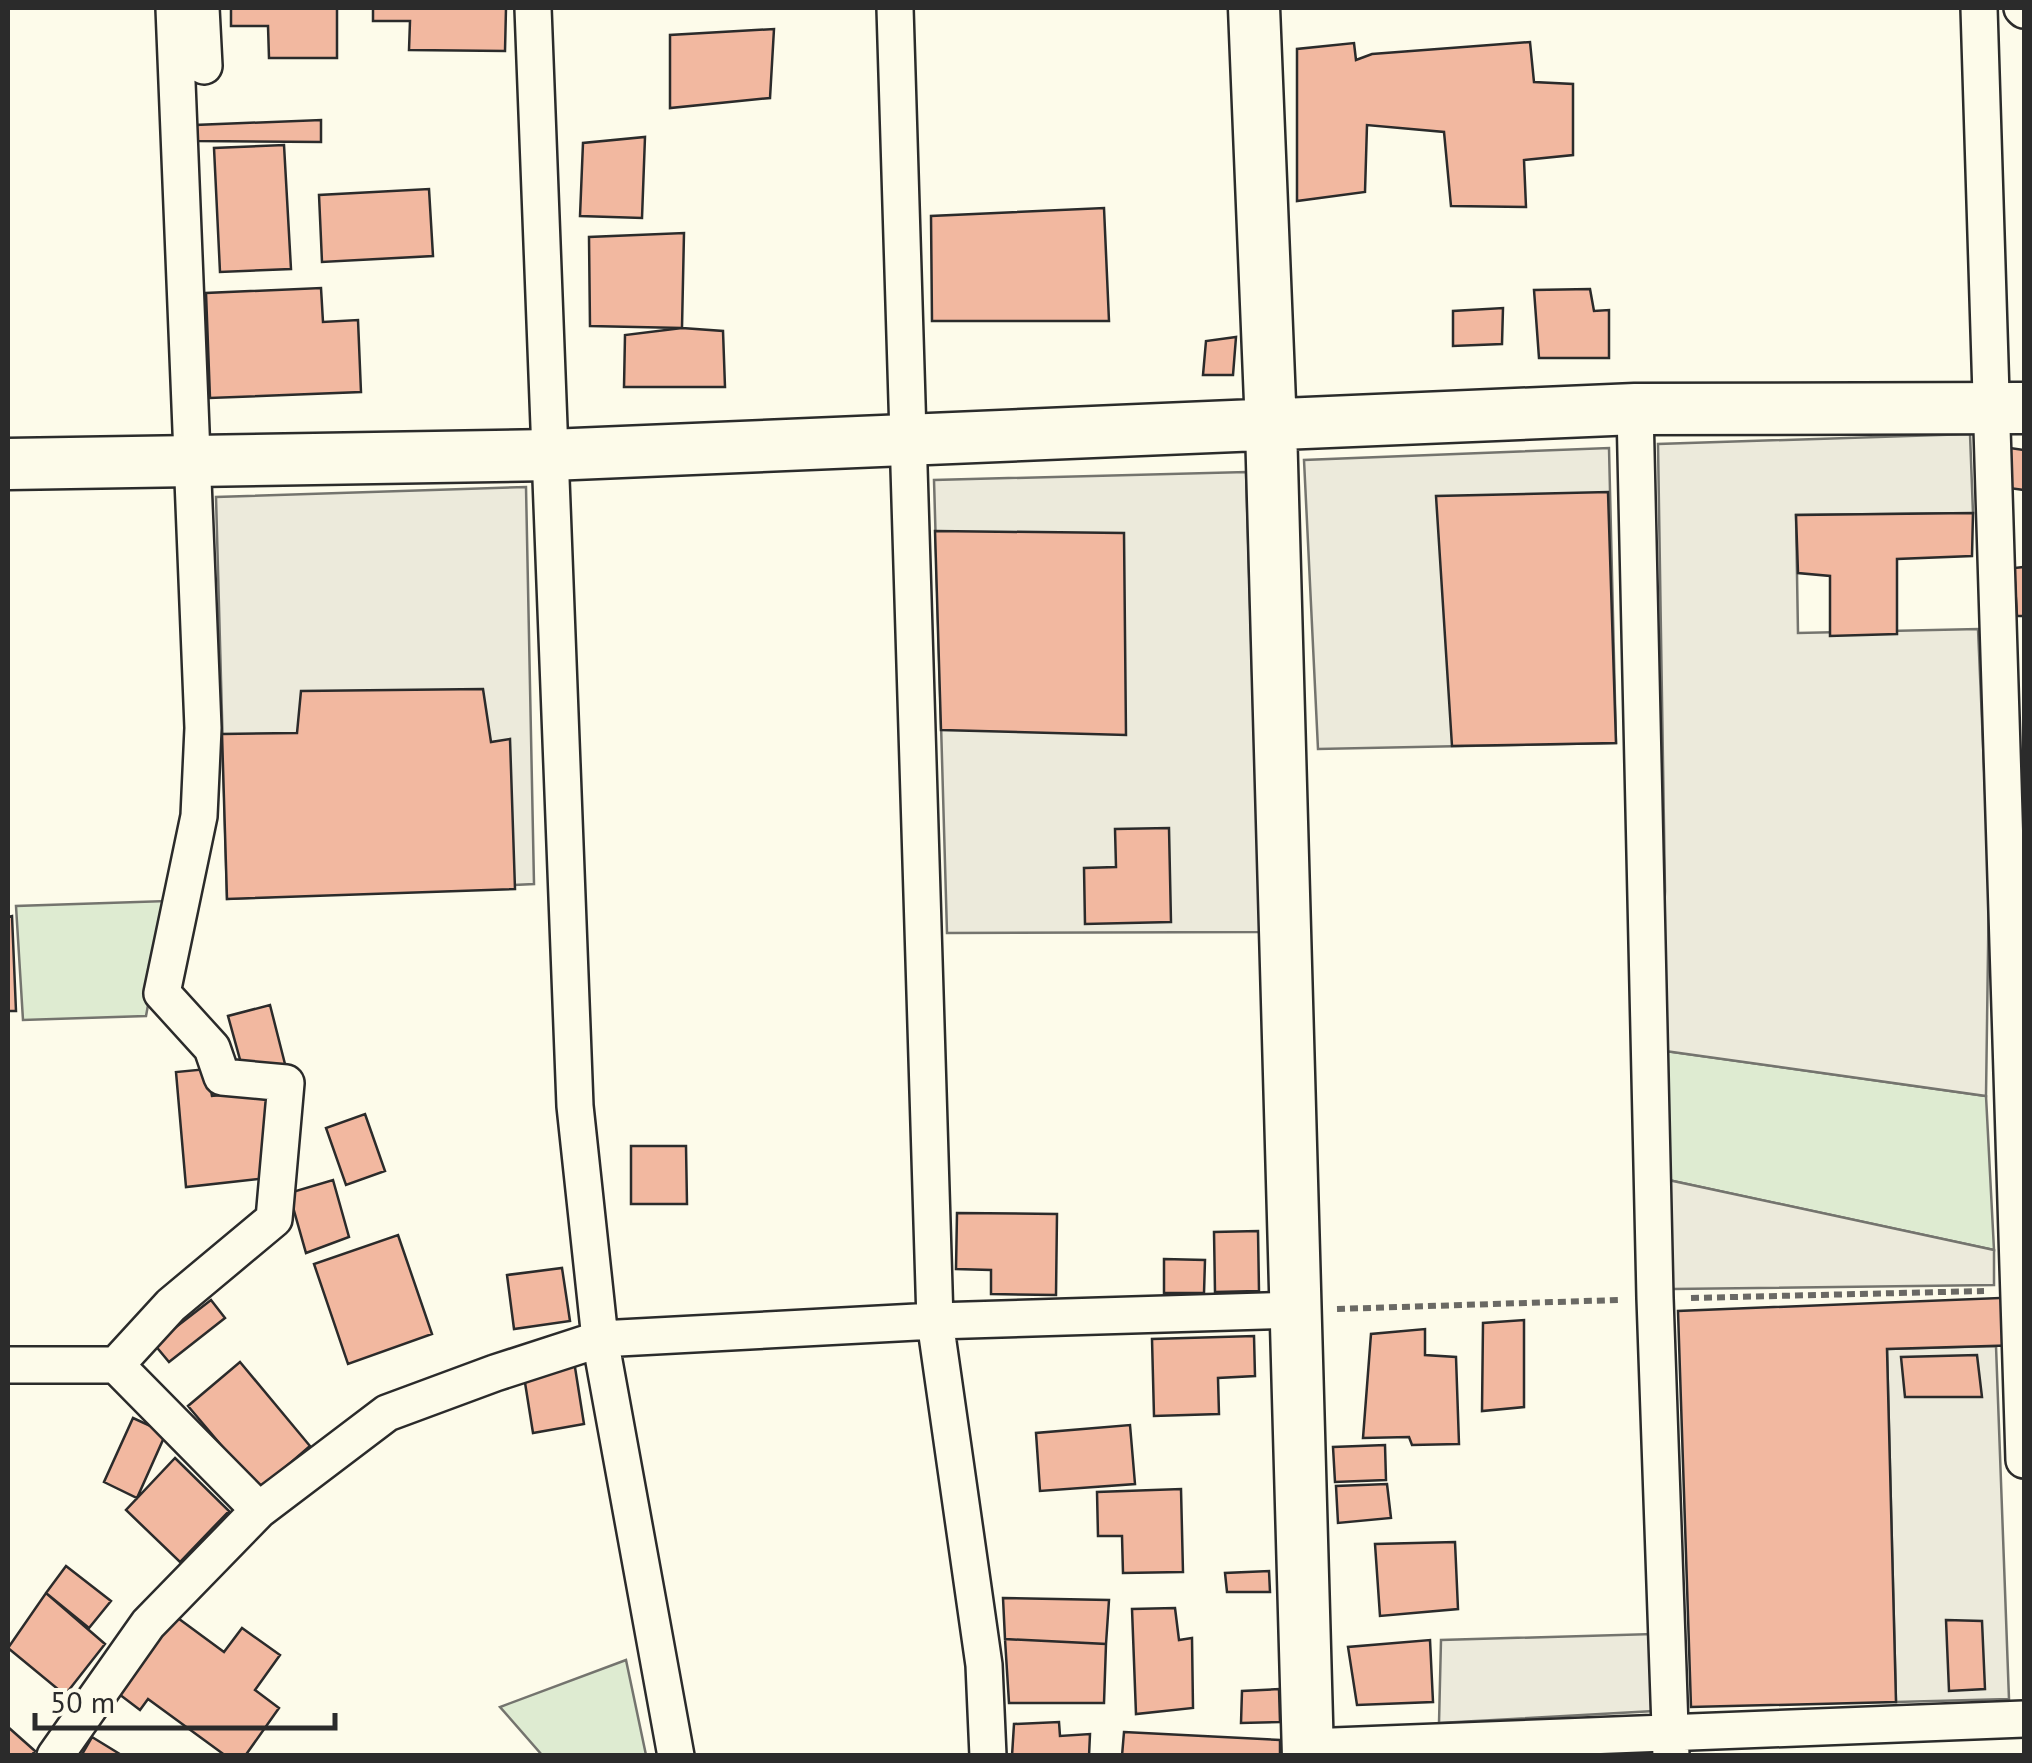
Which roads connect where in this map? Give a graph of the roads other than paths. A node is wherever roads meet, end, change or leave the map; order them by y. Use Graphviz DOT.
graph roads {
  1 [pos="174,8"];
  2 [pos="201,8"];
  3 [pos="533,8"];
  4 [pos="895,8"];
  5 [pos="1254,8"];
  6 [pos="1979,8"];
  7 [pos="204,66"];
  8 [pos="1635,409"];
  9 [pos="2007,409"];
  10 [pos="1271,427"];
  11 [pos="907,441"];
  12 [pos="550,455"];
  13 [pos="192,460"];
  14 [pos="8,464"];
  15 [pos="1297,1310"];
  16 [pos="934,1321"];
  17 [pos="600,1339"];
  18 [pos="8,1364"];
  19 [pos="116,1365"];
  20 [pos="2024,1460"];
  21 [pos="259,1510"];
  22 [pos="2024,1719"];
  23 [pos="1671,1746"];
  24 [pos="1308,1751"];
  25 [pos="55,1756"];
  26 [pos="676,1756"];
  27 [pos="988,1756"];
  1 -- 13 [label="street"];
  2 -- 7 [label="street"];
  3 -- 12 [label="street"];
  4 -- 11 [label="street"];
  5 -- 10 [label="street"];
  6 -- 9 [label="street"];
  8 -- 9 [label="street"];
  8 -- 10 [label="street"];
  8 -- 23 [label="street"];
  9 -- 20 [label="street"];
  10 -- 11 [label="street"];
  10 -- 15 [label="street"];
  11 -- 12 [label="street"];
  11 -- 16 [label="street"];
  12 -- 13 [label="street"];
  12 -- 17 [label="street"];
  13 -- 14 [label="street"];
  13 -- 19 [label="street"];
  15 -- 16 [label="street"];
  15 -- 24 [label="street"];
  16 -- 17 [label="street"];
  16 -- 27 [label="street"];
  17 -- 21 [label="street"];
  17 -- 26 [label="street"];
  18 -- 19 [label="street"];
  19 -- 21 [label="street"];
  21 -- 25 [label="street"];
  22 -- 23 [label="street"];
  23 -- 24 [label="street"];
}
